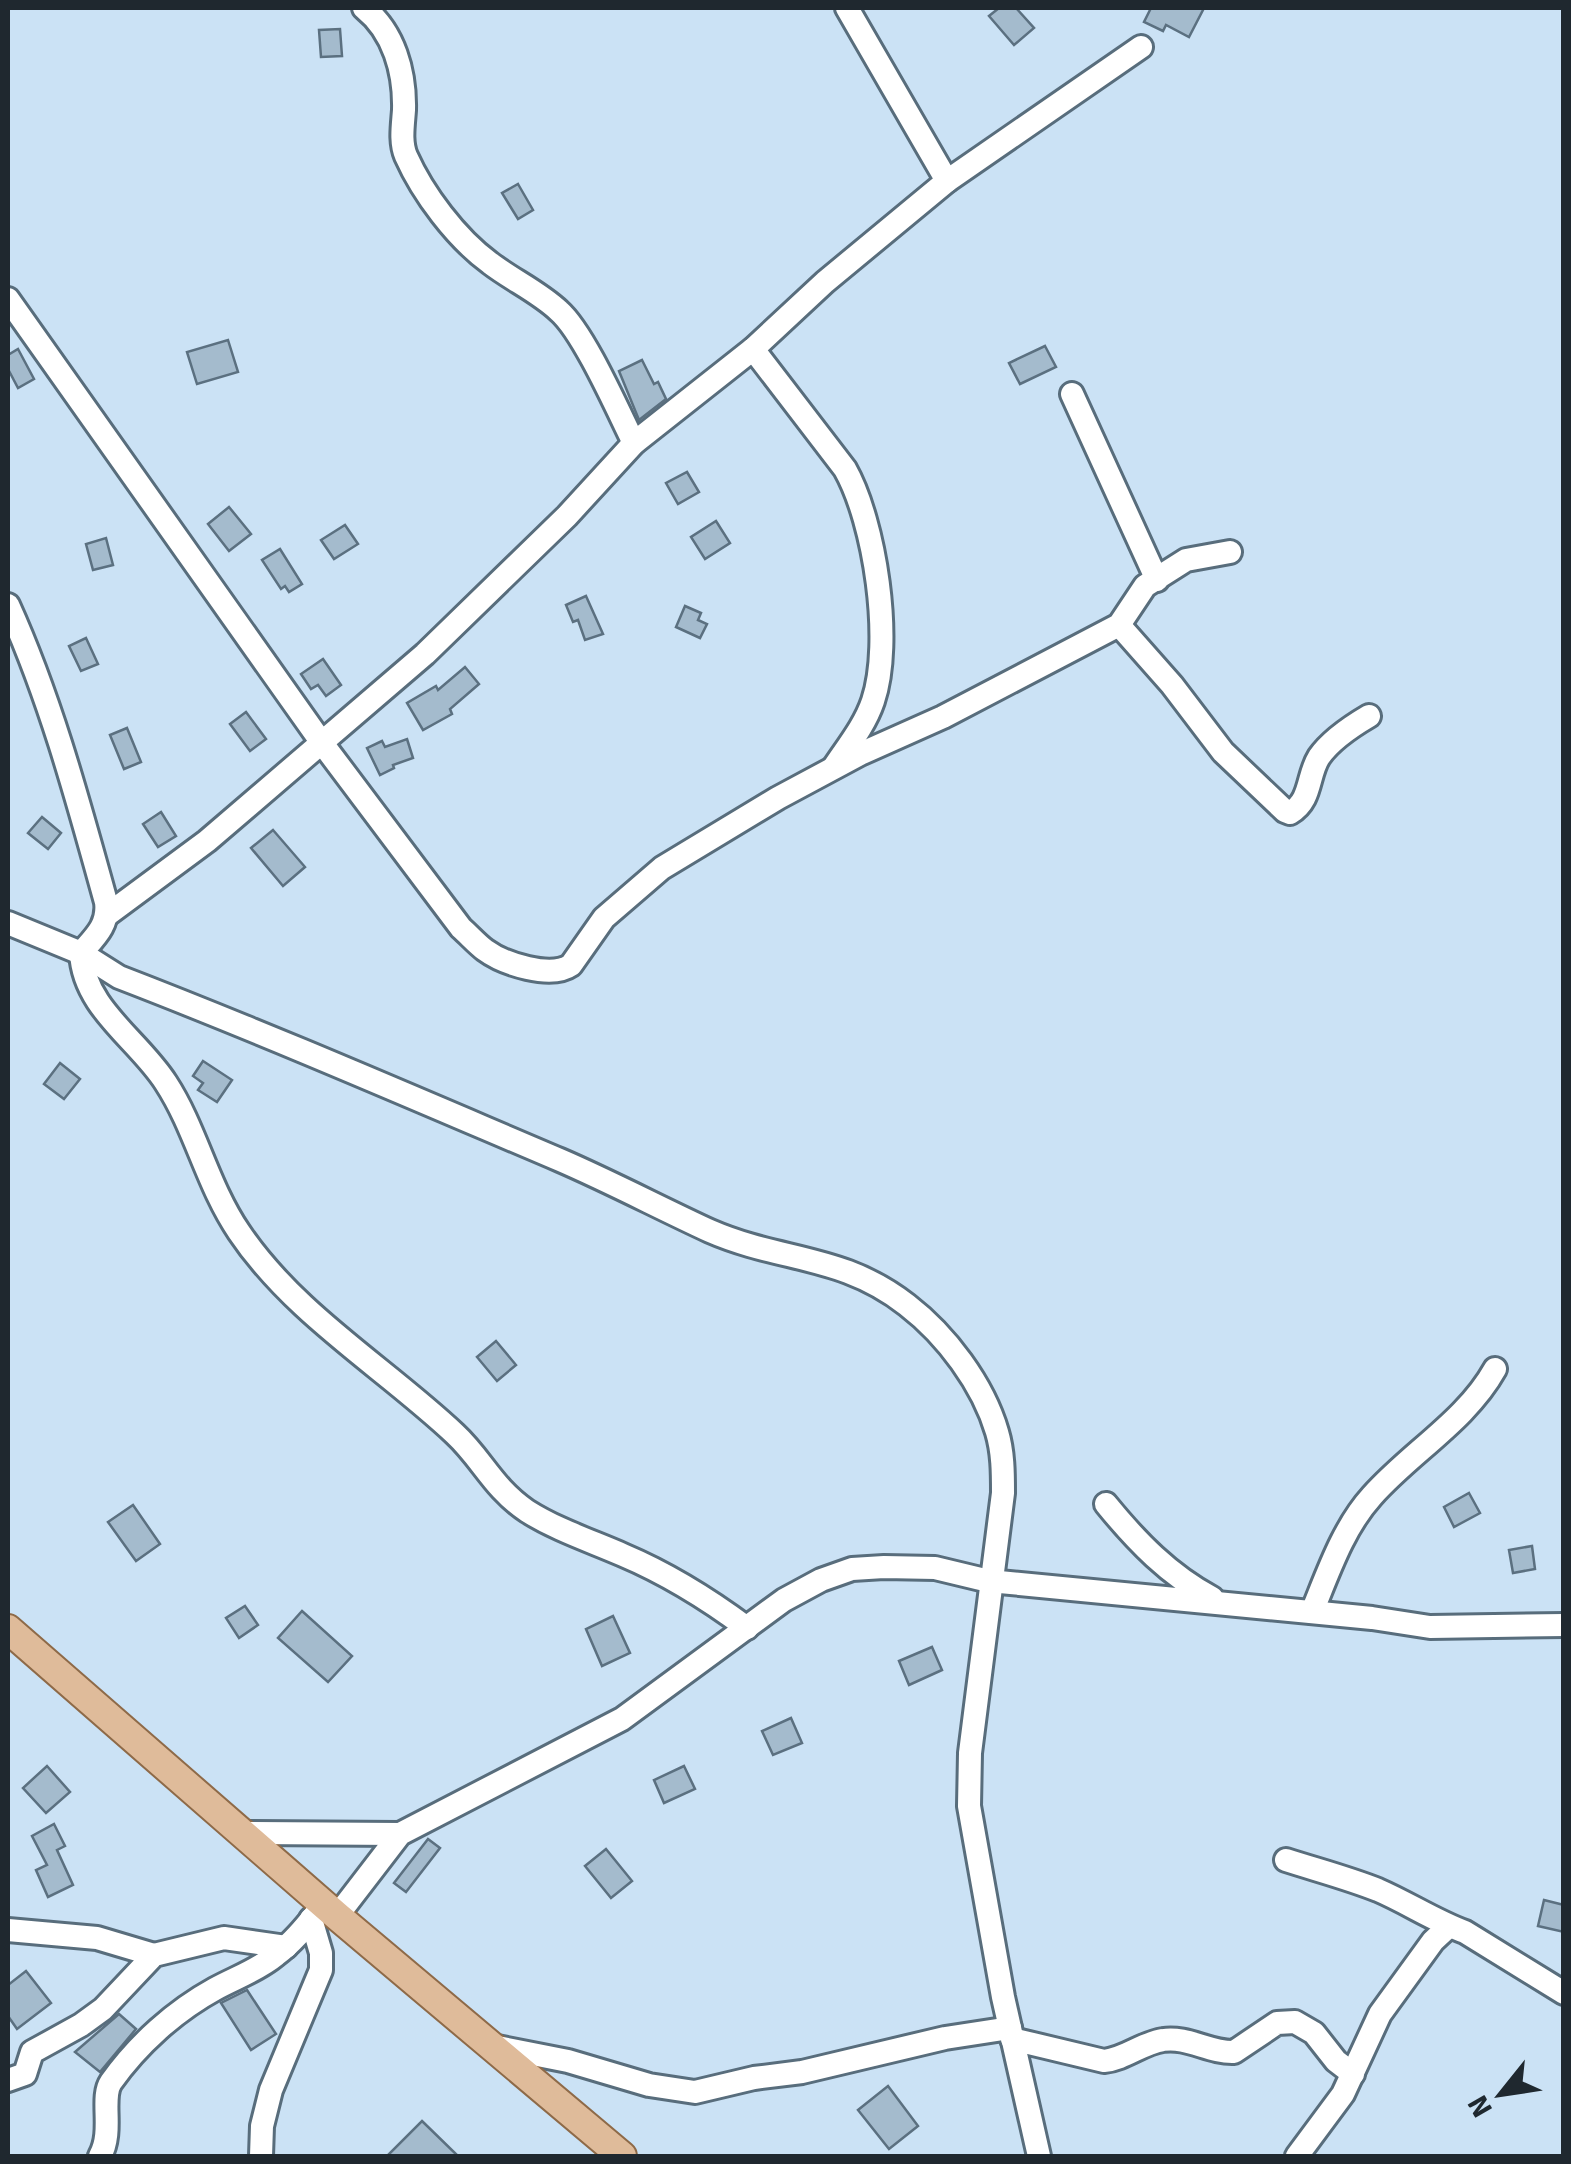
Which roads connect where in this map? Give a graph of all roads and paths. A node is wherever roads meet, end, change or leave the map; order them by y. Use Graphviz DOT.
graph roads {
  1 [pos="364,8"];
  2 [pos="847,8"];
  3 [pos="1141,47"];
  4 [pos="947,180"];
  5 [pos="8,298"];
  6 [pos="753,349"];
  7 [pos="1072,394"];
  8 [pos="634,444"];
  9 [pos="1230,552"];
  10 [pos="1157,580"];
  11 [pos="8,604"];
  12 [pos="1119,626"];
  13 [pos="1369,716"];
  14 [pos="322,743"];
  15 [pos="832,769"];
  16 [pos="107,915"];
  17 [pos="8,923"];
  18 [pos="81,953"];
  19 [pos="1495,1370"];
  20 [pos="1106,1504"];
  21 [pos="989,1580"];
  22 [pos="1224,1604"];
  23 [pos="1312,1612"];
  24 [pos="1560,1624"];
  25 [pos="747,1628"];
  26 [pos="8,1629"];
  27 [pos="244,1833"];
  28 [pos="400,1834"];
  29 [pos="1286,1860"];
  30 [pos="324,1913"];
  31 [pos="1448,1927"];
  32 [pos="8,1930"];
  33 [pos="286,1947"];
  34 [pos="154,1955"];
  35 [pos="1564,1993"];
  36 [pos="1011,2033"];
  37 [pos="492,2046"];
  38 [pos="1354,2074"];
  39 [pos="8,2080"];
  40 [pos="100,2156"];
  41 [pos="262,2156"];
  42 [pos="622,2156"];
  43 [pos="1039,2156"];
  44 [pos="1297,2156"];
  1 -- 8 [label="street"];
  2 -- 4 [label="street"];
  3 -- 4 [label="street"];
  4 -- 6 [label="street"];
  5 -- 14 [label="street"];
  6 -- 8 [label="street"];
  6 -- 15 [label="street"];
  7 -- 10 [label="street"];
  8 -- 14 [label="street"];
  9 -- 10 [label="street"];
  10 -- 12 [label="street"];
  11 -- 16 [label="street"];
  12 -- 13 [label="street"];
  12 -- 15 [label="street"];
  14 -- 15 [label="street"];
  14 -- 16 [label="street"];
  16 -- 18 [label="street"];
  17 -- 18 [label="street"];
  18 -- 21 [label="street"];
  18 -- 25 [label="street"];
  19 -- 23 [label="street"];
  20 -- 22 [label="street"];
  21 -- 22 [label="street"];
  21 -- 25 [label="street"];
  21 -- 36 [label="street"];
  22 -- 23 [label="street"];
  23 -- 24 [label="street"];
  25 -- 28 [label="street"];
  26 -- 27 [label="main road"];
  27 -- 28 [label="street"];
  27 -- 30 [label="main road"];
  28 -- 30 [label="street"];
  29 -- 31 [label="street"];
  30 -- 33 [label="street"];
  30 -- 37 [label="main road"];
  30 -- 41 [label="street"];
  31 -- 35 [label="street"];
  31 -- 38 [label="street"];
  32 -- 34 [label="street"];
  33 -- 34 [label="street"];
  33 -- 40 [label="street"];
  34 -- 39 [label="street"];
  36 -- 37 [label="street"];
  36 -- 38 [label="street"];
  36 -- 43 [label="street"];
  37 -- 42 [label="main road"];
  38 -- 44 [label="street"];
}
